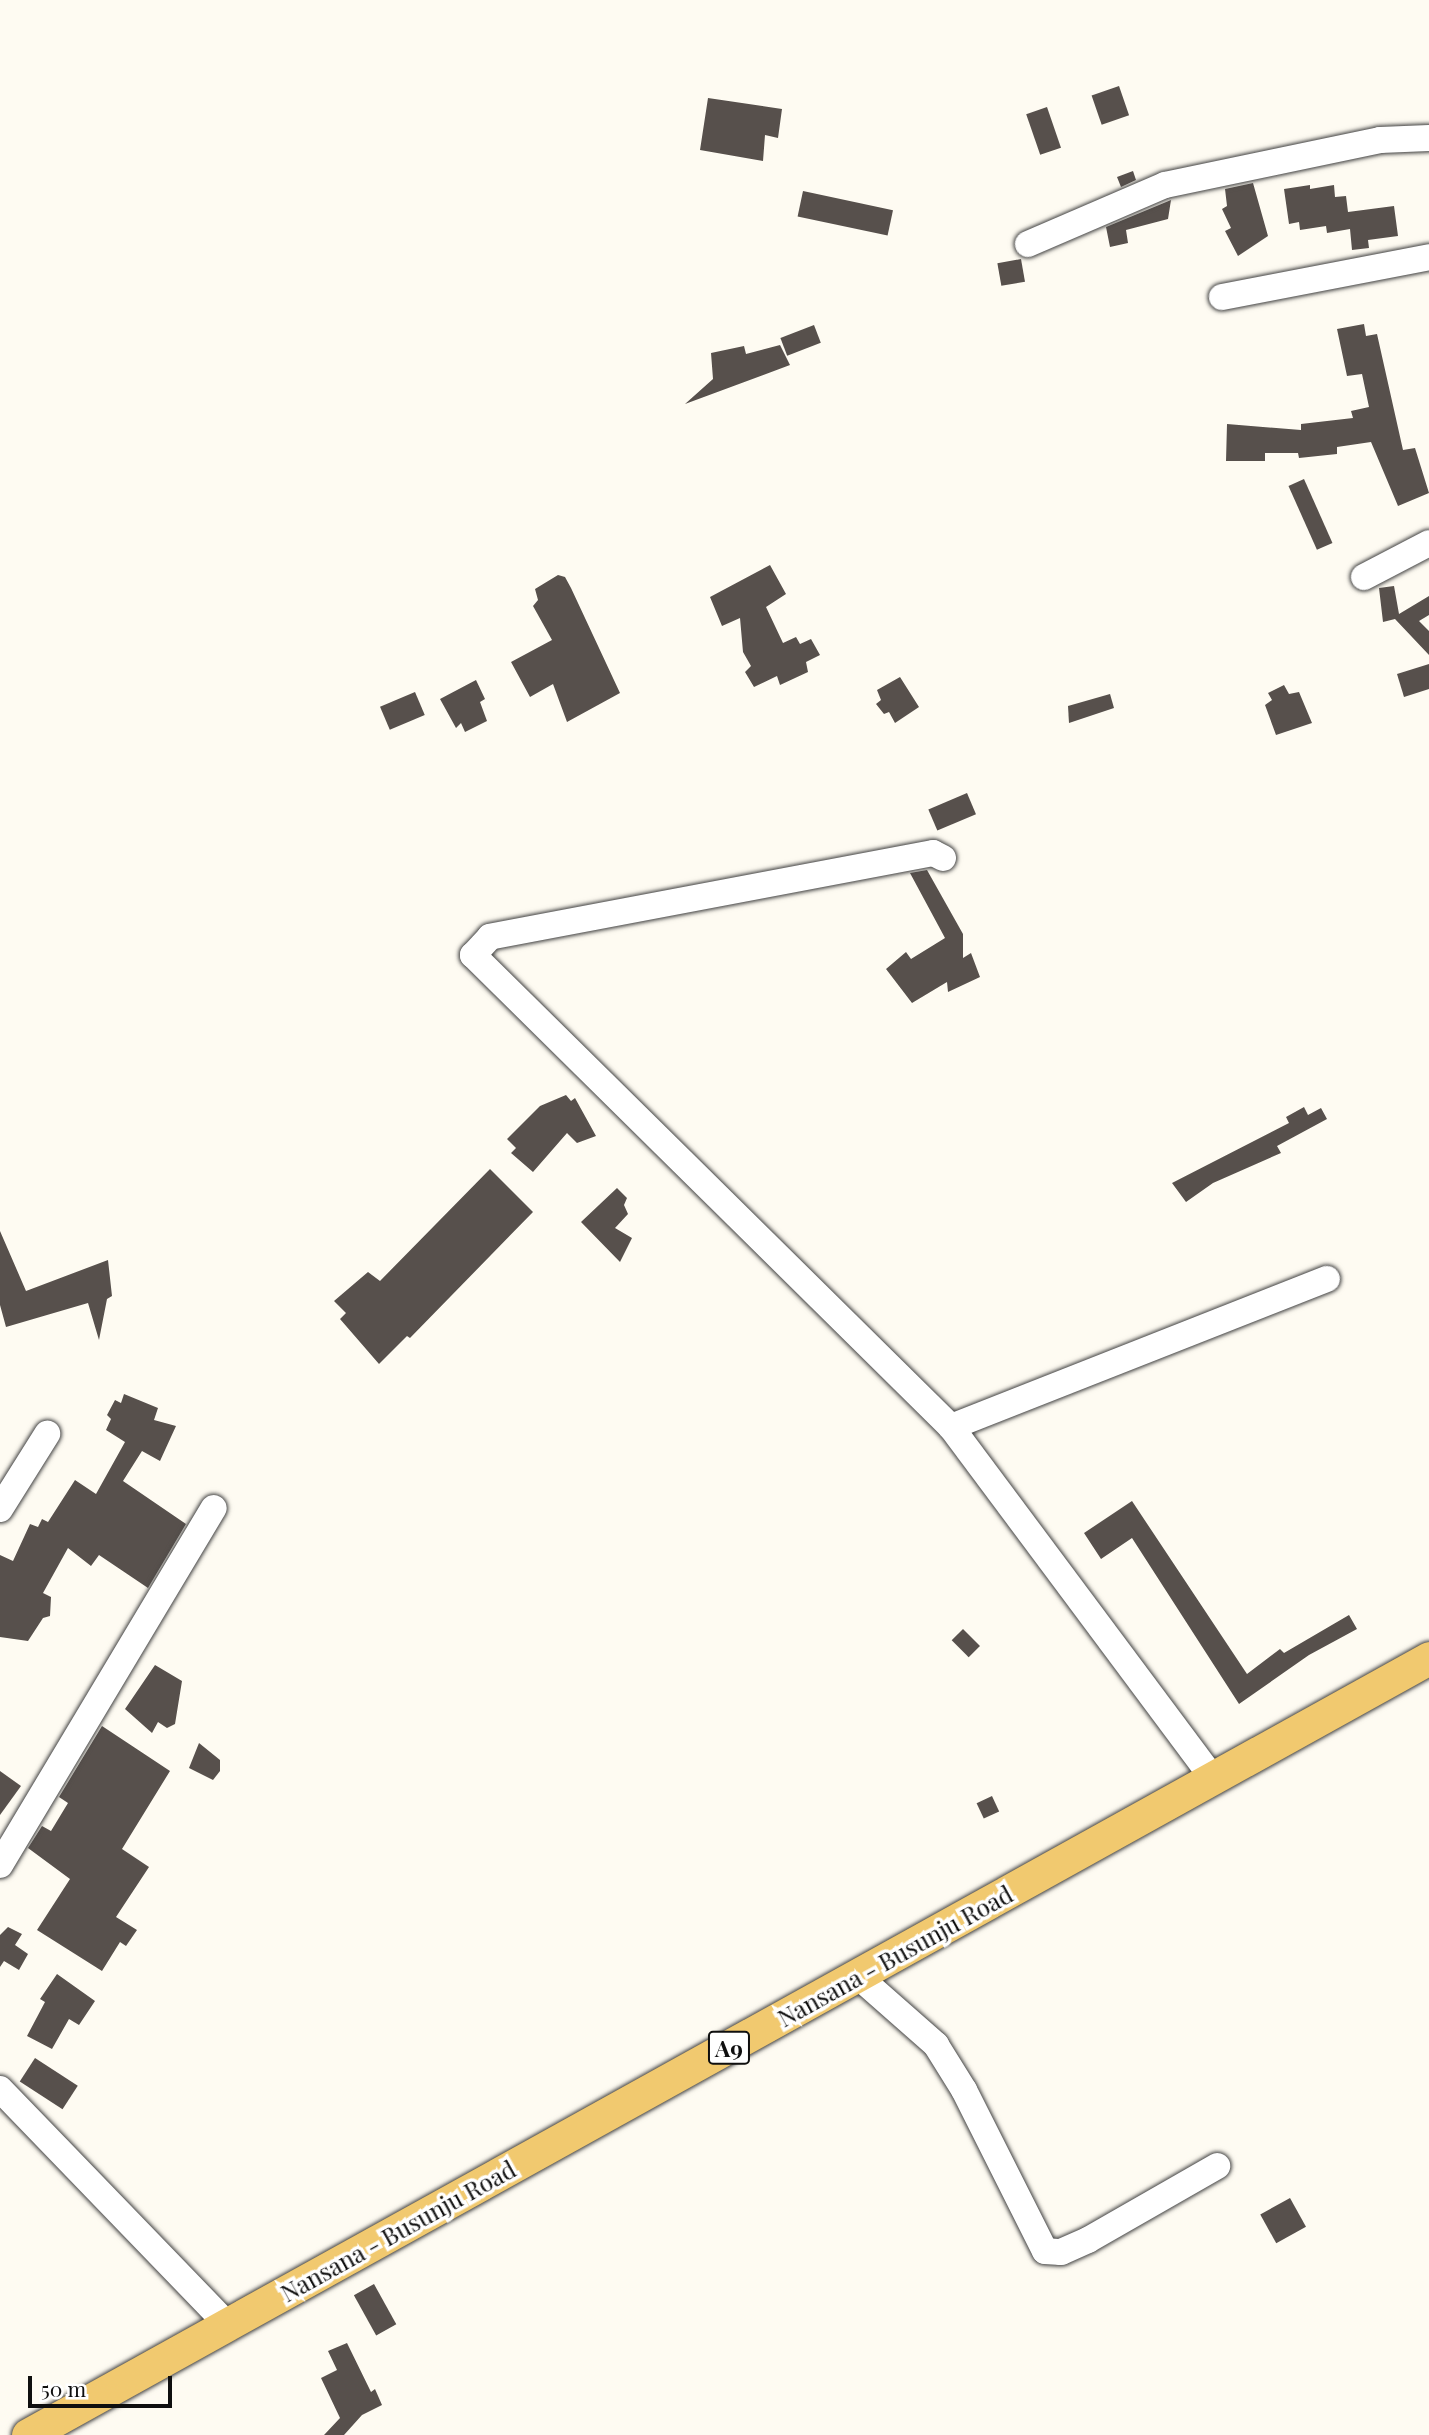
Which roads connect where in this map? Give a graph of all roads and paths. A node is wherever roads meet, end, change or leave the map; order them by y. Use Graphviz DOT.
graph roads {
  1 [pos="1429,138"];
  2 [pos="1028,244"];
  3 [pos="1429,257"];
  4 [pos="1222,297"];
  5 [pos="1429,543"];
  6 [pos="1364,577"];
  7 [pos="943,858"];
  8 [pos="1326,1279"];
  9 [pos="951,1427"];
  10 [pos="47,1434"];
  11 [pos="214,1508"];
  12 [pos="0,1509"];
  13 [pos="1429,1658"];
  14 [pos="1213,1779"];
  15 [pos="0,1865"];
  16 [pos="859,1976"];
  17 [pos="0,2089"];
  18 [pos="1217,2166"];
  19 [pos="228,2325"];
  20 [pos="28,2435"];
  1 -- 2 [label="street"];
  3 -- 4 [label="street"];
  5 -- 6 [label="street"];
  7 -- 9 [label="street"];
  8 -- 9 [label="street"];
  9 -- 14 [label="street"];
  10 -- 12 [label="street"];
  11 -- 15 [label="street"];
  13 -- 14 [label="main road, Nansana - Busunju Road / A9"];
  14 -- 16 [label="main road, Nansana - Busunju Road / A9"];
  16 -- 18 [label="street"];
  16 -- 19 [label="main road, Nansana - Busunju Road / A9"];
  17 -- 19 [label="street"];
  19 -- 20 [label="main road, Nansana - Busunju Road / A9"];
}
